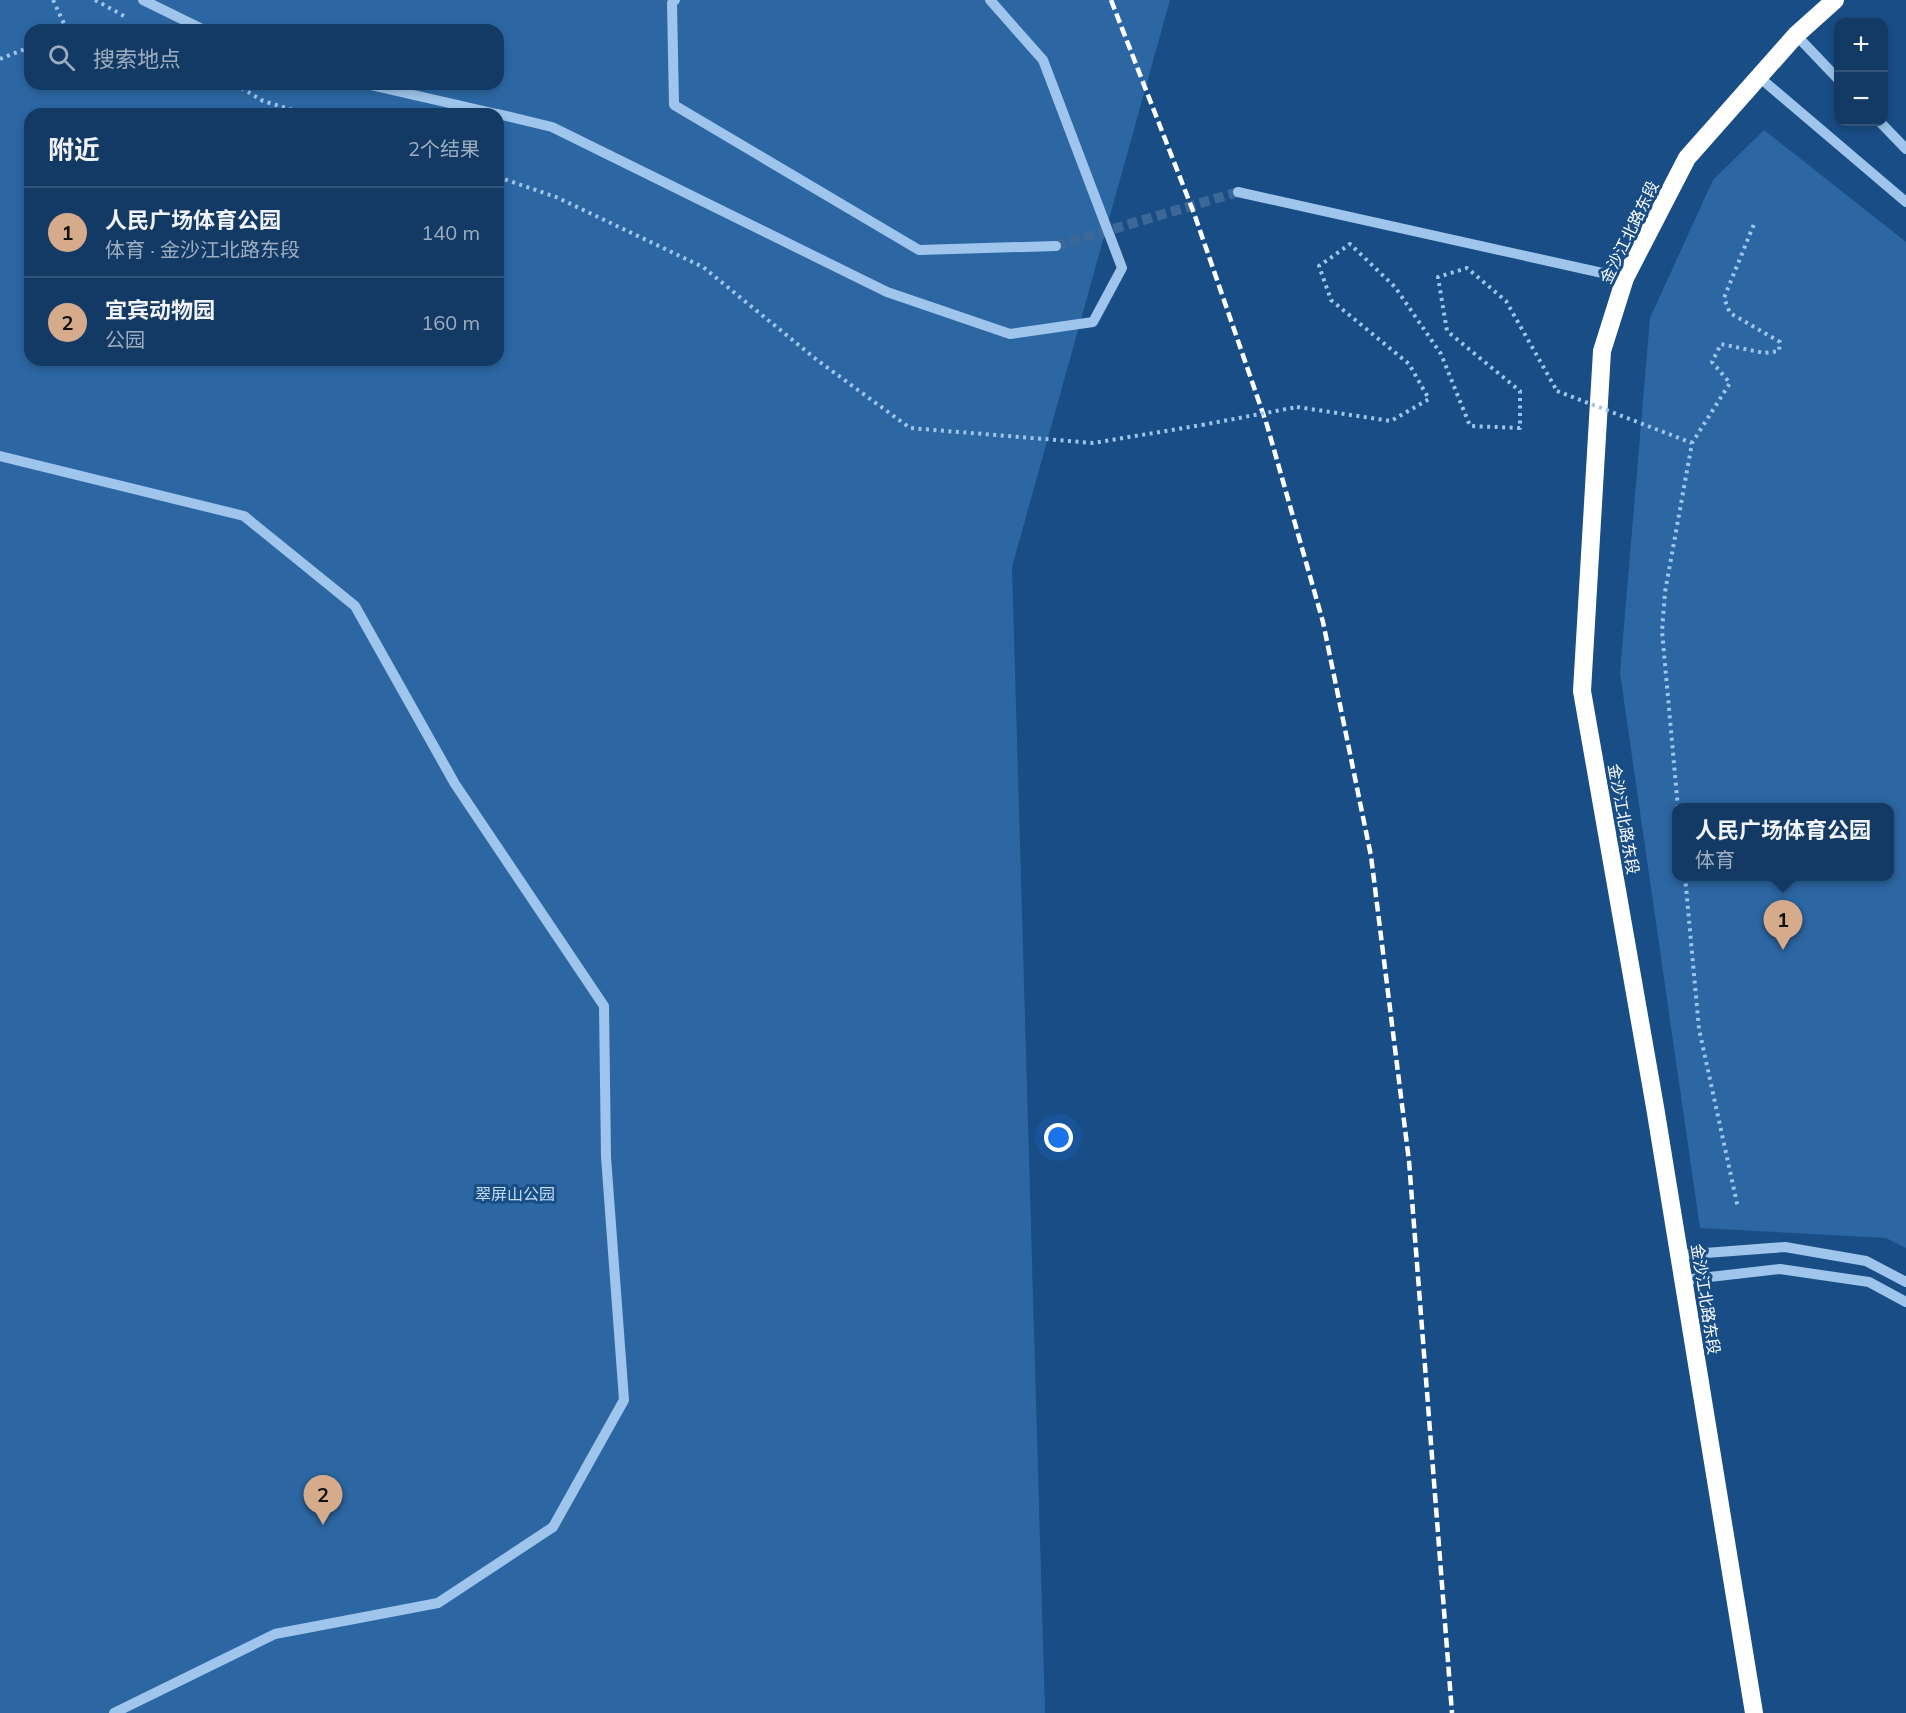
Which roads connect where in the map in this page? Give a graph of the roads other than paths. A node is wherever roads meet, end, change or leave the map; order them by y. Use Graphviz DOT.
graph roads {
  1 [pos="143,0"];
  2 [pos="675,0"];
  3 [pos="990,0"];
  4 [pos="1836,0"];
  5 [pos="192,24"];
  6 [pos="1796,35"];
  7 [pos="1834,74"];
  8 [pos="1759,77"];
  9 [pos="392,90"];
  10 [pos="472,108"];
  11 [pos="504,115"];
  12 [pos="1884,126"];
  13 [pos="1906,148"];
  14 [pos="1238,192"];
  15 [pos="1906,202"];
  16 [pos="1056,246"];
  17 [pos="1625,278"];
  18 [pos="0,456"];
  19 [pos="1679,1255"];
  20 [pos="1683,1280"];
  21 [pos="1906,1282"];
  22 [pos="1906,1302"];
  23 [pos="114,1713"];
  24 [pos="1754,1713"];
  1 -- 5 [label="street"];
  2 -- 16 [label="street"];
  3 -- 11 [label="street"];
  4 -- 6 [label="highway, 金沙江北路东段"];
  6 -- 7 [label="street"];
  6 -- 8 [label="highway, 金沙江北路东段"];
  8 -- 15 [label="street"];
  8 -- 17 [label="highway, 金沙江北路东段"];
  9 -- 10 [label="street"];
  12 -- 13 [label="street"];
  14 -- 17 [label="street"];
  17 -- 19 [label="highway, 金沙江北路东段"];
  18 -- 23 [label="street"];
  19 -- 20 [label="highway, 金沙江北路东段"];
  19 -- 21 [label="street"];
  20 -- 22 [label="street"];
  20 -- 24 [label="highway, 金沙江北路东段"];
}
